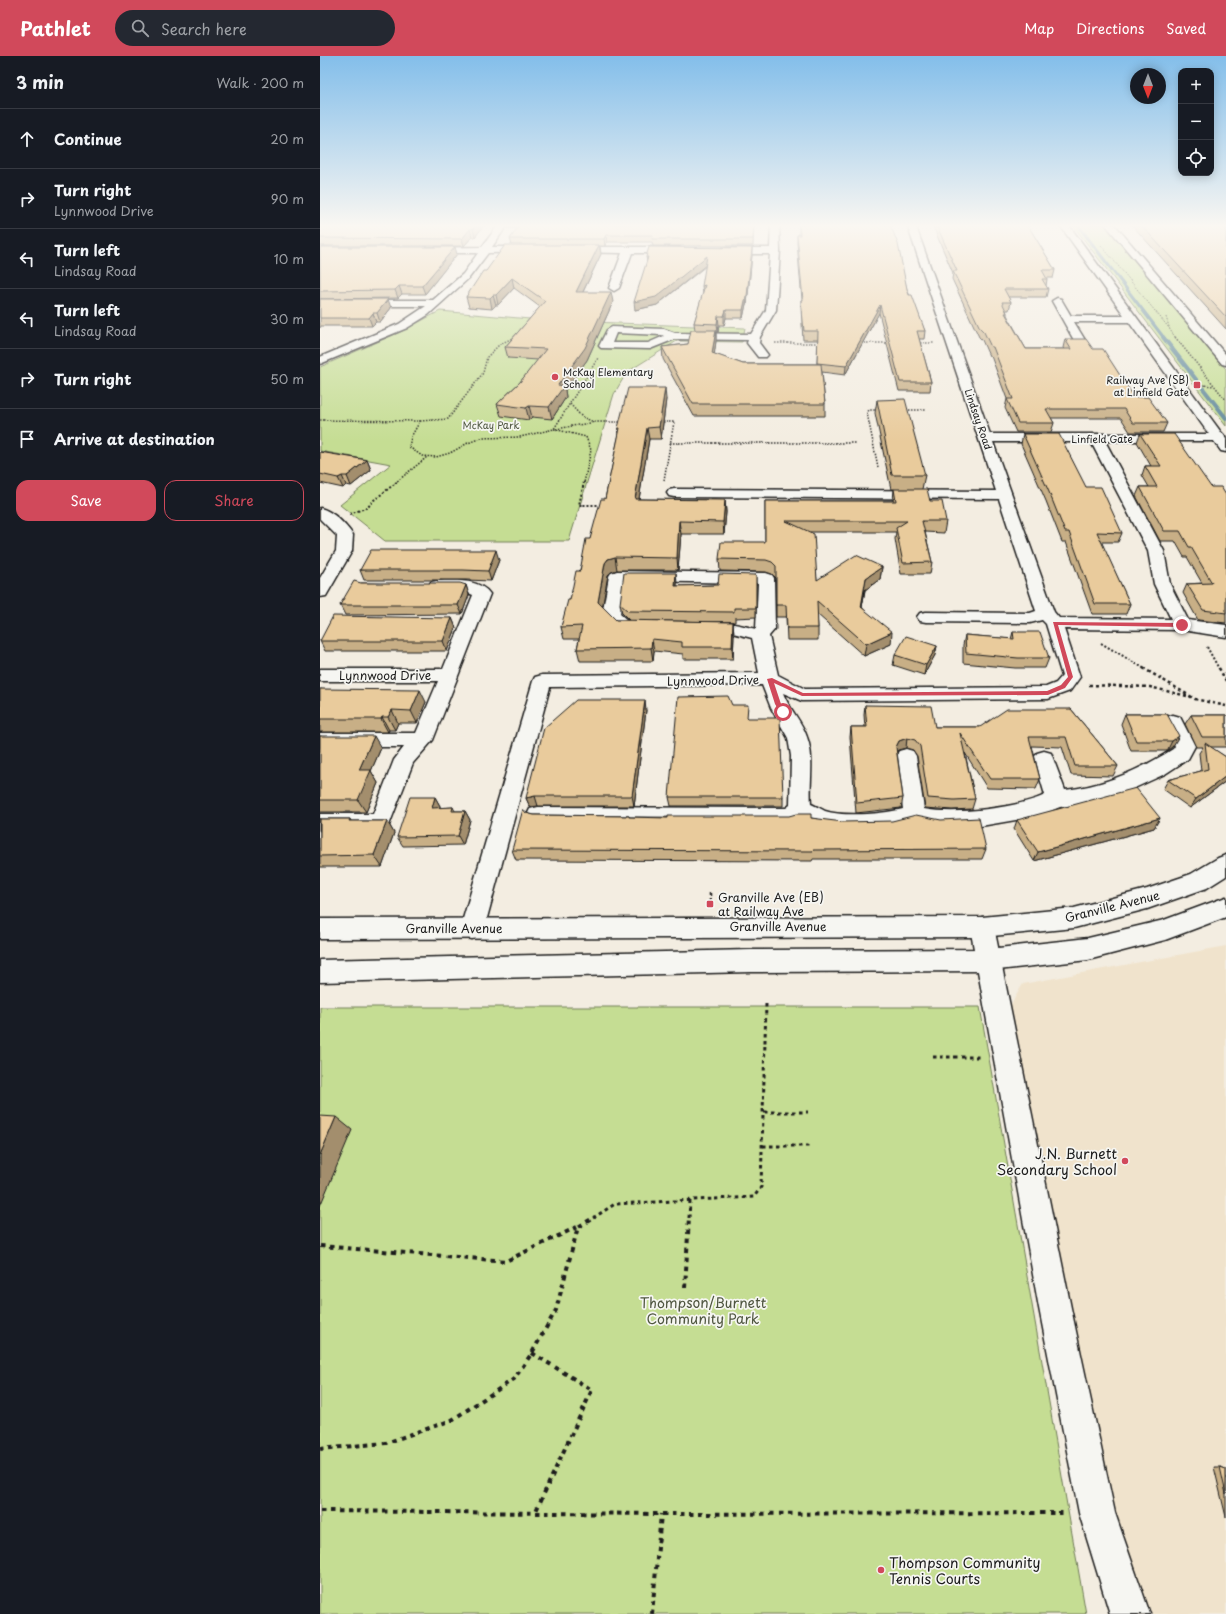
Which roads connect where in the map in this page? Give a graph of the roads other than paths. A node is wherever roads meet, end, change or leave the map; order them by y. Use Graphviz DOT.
graph roads {
  1 [pos="445,297"];
  2 [pos="772,297"];
  3 [pos="936,297"];
  4 [pos="1115,297"];
  5 [pos="1171,297"];
  6 [pos="1057,301"];
  7 [pos="320,303"];
  8 [pos="437,304"];
  9 [pos="1067,319"];
  10 [pos="1131,319"];
  11 [pos="673,336"];
  12 [pos="754,340"];
  13 [pos="1079,340"];
  14 [pos="762,355"];
  15 [pos="320,361"];
  16 [pos="1226,362"];
  17 [pos="985,438"];
  18 [pos="1096,438"];
  19 [pos="1222,443"];
  20 [pos="674,493"];
  21 [pos="1006,495"];
  22 [pos="320,512"];
  23 [pos="420,586"];
  24 [pos="320,592"];
  25 [pos="926,617"];
  26 [pos="1050,618"];
  27 [pos="1182,625"];
  28 [pos="663,628"];
  29 [pos="687,628"];
  30 [pos="1226,631"];
  31 [pos="760,635"];
  32 [pos="320,675"];
  33 [pos="450,675"];
  34 [pos="770,679"];
  35 [pos="1055,690"];
  36 [pos="1173,722"];
  37 [pos="320,740"];
  38 [pos="423,740"];
  39 [pos="906,756"];
  40 [pos="1044,758"];
  41 [pos="1057,799"];
  42 [pos="801,809"];
  43 [pos="538,815"];
  44 [pos="914,815"];
  45 [pos="320,822"];
  46 [pos="1226,864"];
  47 [pos="1226,907"];
  48 [pos="982,927"];
  49 [pos="320,929"];
  50 [pos="472,929"];
  51 [pos="990,960"];
  52 [pos="320,971"];
  53 [pos="1130,1614"];
  1 -- 8 [label="street"];
  2 -- 12 [label="street"];
  3 -- 17 [label="street, Lindsay Road"];
  4 -- 10 [label="street"];
  5 -- 16 [label="street"];
  6 -- 9 [label="street"];
  7 -- 8 [label="street"];
  8 -- 15 [label="street"];
  9 -- 10 [label="street"];
  9 -- 13 [label="street"];
  10 -- 19 [label="street"];
  11 -- 11 [label="street"];
  11 -- 12 [label="street"];
  12 -- 14 [label="street"];
  17 -- 18 [label="street, Linfield Gate"];
  17 -- 21 [label="street, Lindsay Road"];
  18 -- 19 [label="street, Linfield Gate"];
  18 -- 27 [label="street"];
  20 -- 21 [label="street"];
  21 -- 26 [label="street, Lindsay Road"];
  22 -- 24 [label="street"];
  23 -- 33 [label="street"];
  25 -- 26 [label="street"];
  26 -- 27 [label="street"];
  26 -- 35 [label="street, Lindsay Road"];
  27 -- 30 [label="street"];
  28 -- 31 [label="street"];
  29 -- 31 [label="street"];
  31 -- 34 [label="street"];
  32 -- 33 [label="street, Lynnwood Drive"];
  33 -- 38 [label="street"];
  34 -- 35 [label="street, Lynnwood Drive"];
  34 -- 42 [label="street"];
  34 -- 50 [label="street, Lynnwood Drive"];
  36 -- 41 [label="street"];
  37 -- 38 [label="street"];
  38 -- 45 [label="street"];
  39 -- 44 [label="street"];
  40 -- 41 [label="street"];
  41 -- 44 [label="street"];
  42 -- 43 [label="street"];
  42 -- 44 [label="street"];
  46 -- 48 [label="street, Granville Avenue"];
  47 -- 51 [label="street"];
  48 -- 50 [label="street, Granville Avenue"];
  48 -- 51 [label="street"];
  49 -- 50 [label="street, Granville Avenue"];
  51 -- 52 [label="street"];
  51 -- 53 [label="street"];
}
